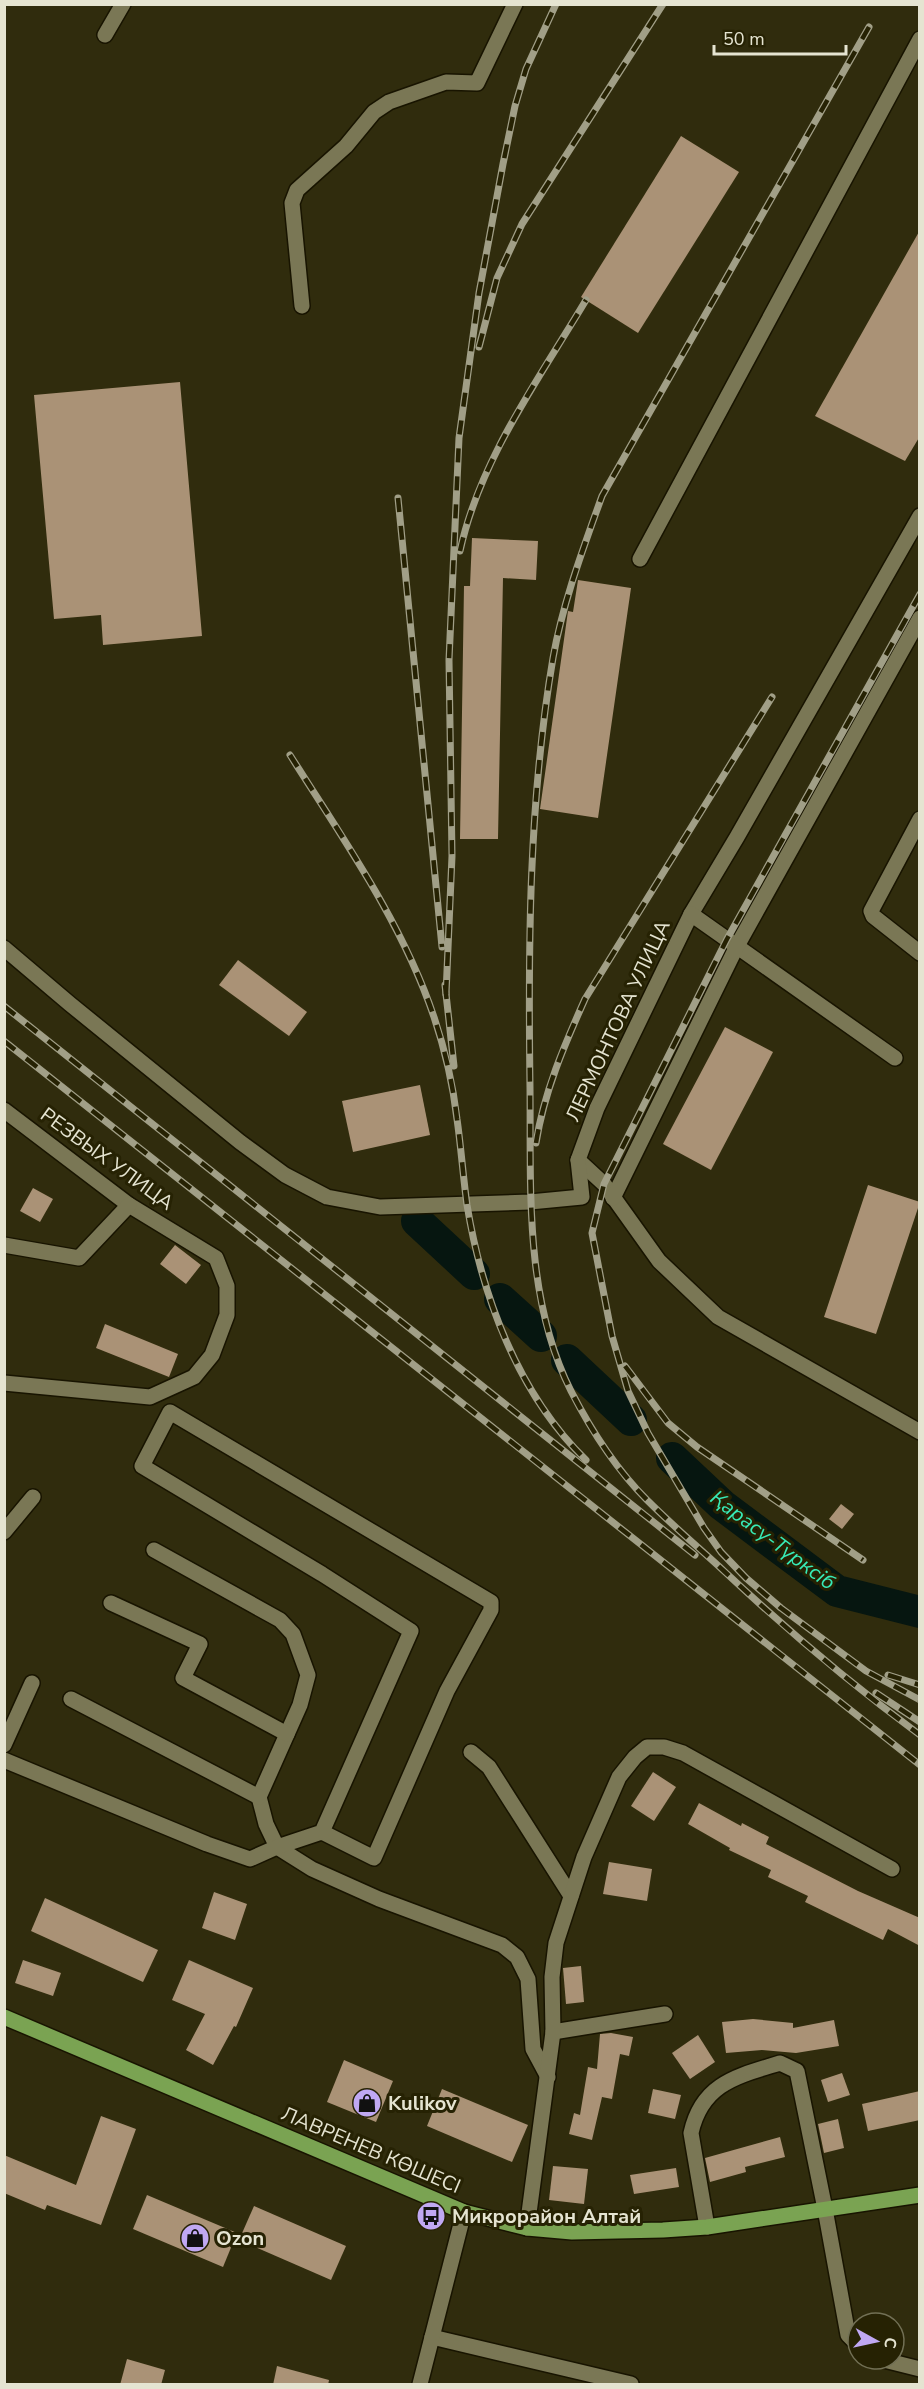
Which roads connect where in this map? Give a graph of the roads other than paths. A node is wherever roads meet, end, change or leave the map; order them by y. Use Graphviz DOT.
graph roads {
  1 [pos="123,4"];
  2 [pos="515,4"];
  3 [pos="105,34"];
  4 [pos="920,39"];
  5 [pos="302,306"];
  6 [pos="920,516"];
  7 [pos="640,559"];
  8 [pos="920,618"];
  9 [pos="920,819"];
  10 [pos="691,914"];
  11 [pos="737,946"];
  12 [pos="4,948"];
  13 [pos="920,953"];
  14 [pos="895,1058"];
  15 [pos="4,1110"];
  16 [pos="578,1160"];
  17 [pos="613,1198"];
  18 [pos="129,1206"];
  19 [pos="4,1245"];
  20 [pos="4,1383"];
  21 [pos="920,1432"];
  22 [pos="33,1497"];
  23 [pos="4,1532"];
  24 [pos="154,1550"];
  25 [pos="111,1603"];
  26 [pos="32,1683"];
  27 [pos="71,1699"];
  28 [pos="286,1734"];
  29 [pos="4,1745"];
  30 [pos="471,1752"];
  31 [pos="4,1760"];
  32 [pos="259,1797"];
  33 [pos="322,1832"];
  34 [pos="277,1847"];
  35 [pos="892,1869"];
  36 [pos="571,1896"];
  37 [pos="665,2014"];
  38 [pos="4,2017"];
  39 [pos="553,2032"];
  40 [pos="548,2077"];
  41 [pos="920,2195"];
  42 [pos="825,2209"];
  43 [pos="464,2212"];
  44 [pos="707,2227"];
  45 [pos="527,2228"];
  46 [pos="846,2324"];
  47 [pos="432,2337"];
  48 [pos="420,2385"];
  49 [pos="631,2385"];
  1 -- 3 [label="street"];
  2 -- 5 [label="street"];
  4 -- 7 [label="street"];
  6 -- 10 [label="street, ЛЕРМОНТОВА УЛИЦА"];
  8 -- 11 [label="street"];
  9 -- 13 [label="street"];
  10 -- 11 [label="street"];
  10 -- 16 [label="street, ЛЕРМОНТОВА УЛИЦА"];
  11 -- 14 [label="street"];
  11 -- 17 [label="street"];
  12 -- 16 [label="street"];
  15 -- 18 [label="street, РЕЗВЫХ УЛИЦА"];
  16 -- 17 [label="street"];
  17 -- 21 [label="street"];
  18 -- 19 [label="street"];
  18 -- 20 [label="street, РЕЗВЫХ УЛИЦА"];
  22 -- 23 [label="street"];
  24 -- 28 [label="street"];
  25 -- 28 [label="street"];
  26 -- 29 [label="street"];
  27 -- 32 [label="street"];
  28 -- 32 [label="street"];
  30 -- 36 [label="street"];
  31 -- 34 [label="street"];
  32 -- 34 [label="street"];
  33 -- 33 [label="street"];
  33 -- 34 [label="street"];
  34 -- 40 [label="street"];
  35 -- 36 [label="street"];
  36 -- 39 [label="street"];
  37 -- 39 [label="street"];
  38 -- 43 [label="main road, ЛАВРЕНЕВ КӨШЕСІ"];
  39 -- 40 [label="street"];
  40 -- 45 [label="street"];
  41 -- 42 [label="main road, ЛАВРЕНЕВ КӨШЕСІ"];
  42 -- 44 [label="main road, ЛАВРЕНЕВ КӨШЕСІ"];
  42 -- 44 [label="street"];
  42 -- 46 [label="street"];
  43 -- 45 [label="main road, ЛАВРЕНЕВ КӨШЕСІ"];
  43 -- 47 [label="street"];
  44 -- 45 [label="main road, ЛАВРЕНЕВ КӨШЕСІ"];
  47 -- 48 [label="street"];
  47 -- 49 [label="street"];
}
